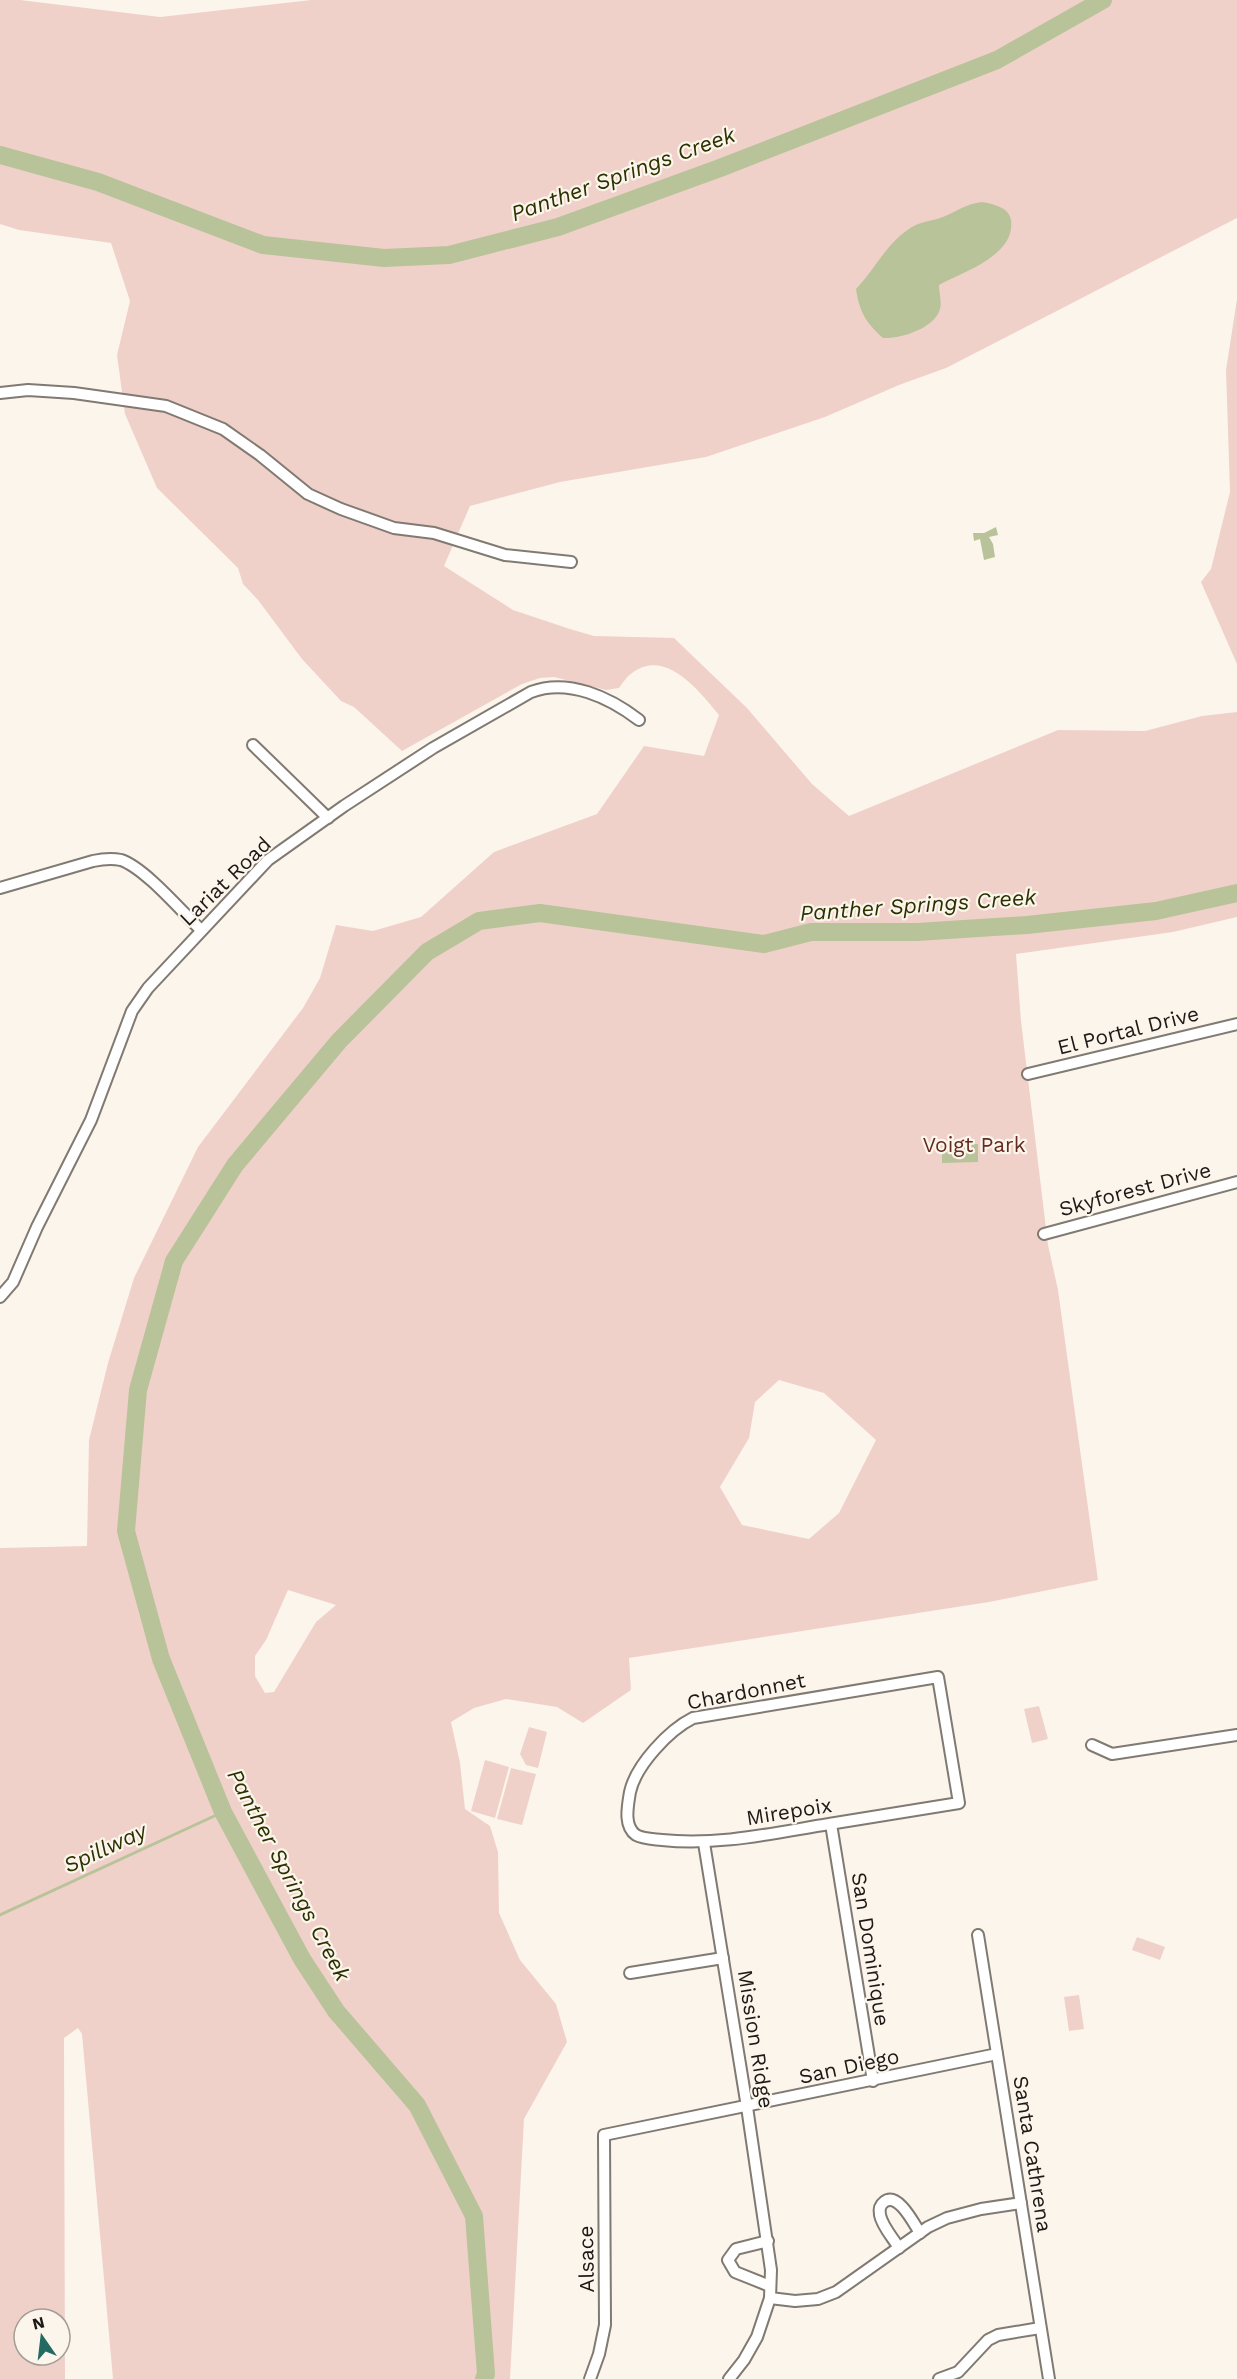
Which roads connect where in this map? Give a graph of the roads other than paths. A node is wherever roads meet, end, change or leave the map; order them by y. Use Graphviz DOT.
graph roads {
  1 [pos="0,393"];
  2 [pos="571,562"];
  3 [pos="639,720"];
  4 [pos="253,745"];
  5 [pos="328,818"];
  6 [pos="0,888"];
  7 [pos="201,930"];
  8 [pos="1237,1024"];
  9 [pos="1028,1074"];
  10 [pos="1237,1182"];
  11 [pos="1044,1234"];
  12 [pos="0,1297"];
  13 [pos="1237,1735"];
  14 [pos="1092,1745"];
  15 [pos="959,1803"];
  16 [pos="831,1824"];
  17 [pos="629,1827"];
  18 [pos="704,1843"];
  19 [pos="978,1935"];
  20 [pos="723,1958"];
  21 [pos="630,1973"];
  22 [pos="997,2054"];
  23 [pos="873,2081"];
  24 [pos="747,2107"];
  25 [pos="604,2135"];
  26 [pos="1021,2203"];
  27 [pos="920,2234"];
  28 [pos="768,2241"];
  29 [pos="899,2248"];
  30 [pos="770,2286"];
  31 [pos="770,2298"];
  32 [pos="1040,2328"];
  33 [pos="594,2378"];
  34 [pos="729,2379"];
  35 [pos="939,2379"];
  36 [pos="1049,2379"];
  1 -- 2 [label="street"];
  3 -- 5 [label="street, Lariat Road"];
  4 -- 5 [label="street"];
  5 -- 7 [label="street, Lariat Road"];
  6 -- 7 [label="street"];
  7 -- 12 [label="street, Lariat Road"];
  8 -- 9 [label="street, El Portal Drive"];
  10 -- 11 [label="street, Skyforest Drive"];
  13 -- 14 [label="street"];
  15 -- 16 [label="street, Mirepoix"];
  15 -- 17 [label="street, Chardonnet"];
  16 -- 18 [label="street, Mirepoix"];
  16 -- 23 [label="street, San Dominique"];
  17 -- 18 [label="street, Mirepoix"];
  18 -- 20 [label="street, Mission Ridge"];
  19 -- 22 [label="street, Santa Cathrena"];
  20 -- 21 [label="street"];
  20 -- 24 [label="street, Mission Ridge"];
  22 -- 23 [label="street, San Diego"];
  22 -- 26 [label="street, Santa Cathrena"];
  23 -- 24 [label="street, San Diego"];
  24 -- 25 [label="street, San Diego"];
  24 -- 28 [label="street, Mission Ridge"];
  25 -- 33 [label="street, Alsace"];
  26 -- 27 [label="street"];
  26 -- 32 [label="street, Santa Cathrena"];
  27 -- 29 [label="street"];
  27 -- 29 [label="street"];
  28 -- 30 [label="street, Mission Ridge"];
  28 -- 30 [label="street"];
  29 -- 31 [label="street"];
  30 -- 31 [label="street, Mission Ridge"];
  31 -- 34 [label="street, Mission Ridge"];
  32 -- 35 [label="street"];
  32 -- 36 [label="street, Santa Cathrena"];
}
